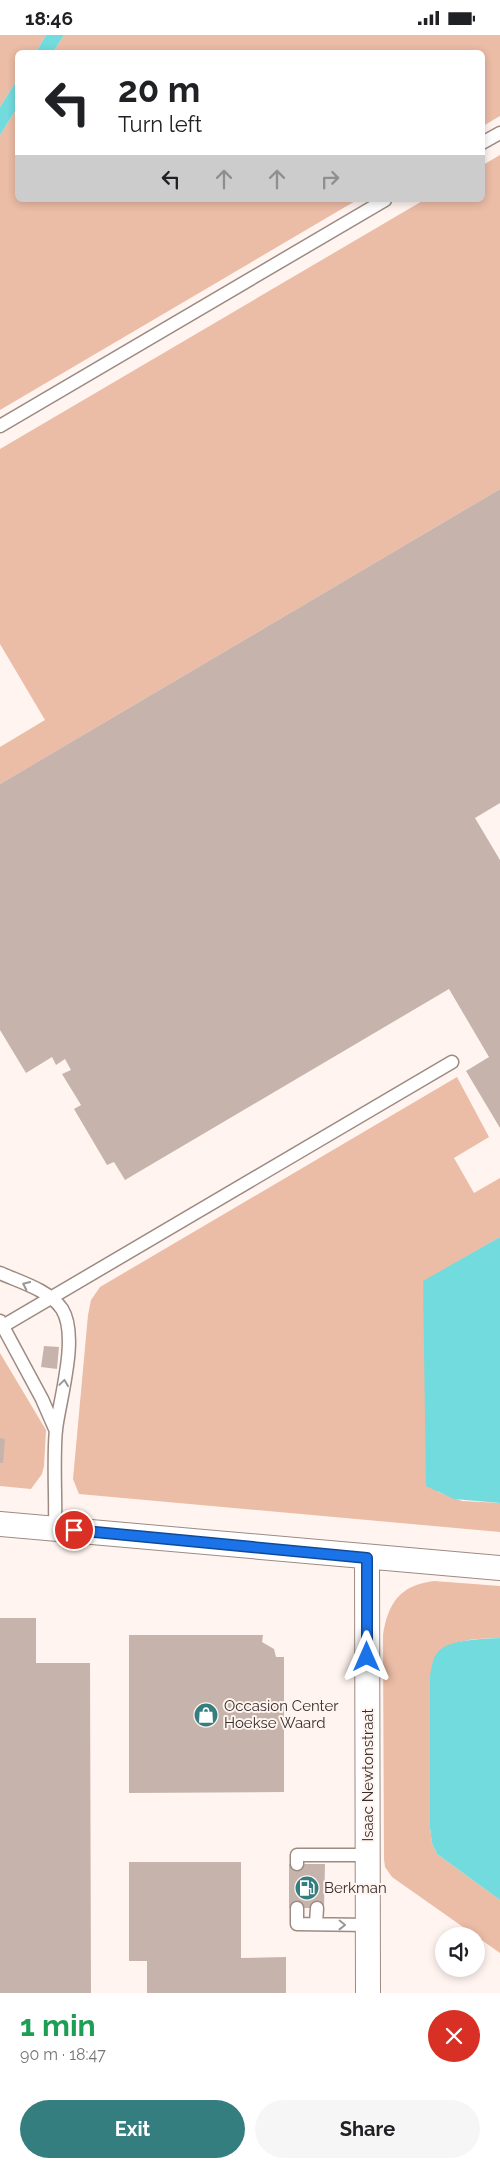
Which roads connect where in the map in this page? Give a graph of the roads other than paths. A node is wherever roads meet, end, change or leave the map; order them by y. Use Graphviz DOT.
graph roads {
  1 [pos="500,133"];
  2 [pos="485,141"];
  3 [pos="382,202"];
  4 [pos="0,426"];
  5 [pos="452,1061"];
  6 [pos="0,1273"];
  7 [pos="51,1298"];
  8 [pos="1,1323"];
  9 [pos="56,1431"];
  10 [pos="0,1524"];
  11 [pos="55,1528"];
  12 [pos="367,1558"];
  13 [pos="500,1568"];
  14 [pos="368,1855"];
  15 [pos="297,1864"];
  16 [pos="297,1908"];
  17 [pos="317,1908"];
  18 [pos="316,1924"];
  19 [pos="368,1925"];
  20 [pos="368,1993"];
  1 -- 2 [label="lane"];
  3 -- 4 [label="lane"];
  5 -- 7 [label="lane"];
  7 -- 6 [label="lane, one-way"];
  7 -- 8 [label="lane"];
  9 -- 7 [label="lane, one-way"];
  8 -- 9 [label="lane"];
  9 -- 11 [label="lane"];
  10 -- 11 [label="street"];
  11 -- 12 [label="street"];
  12 -- 13 [label="street"];
  12 -- 14 [label="street, Isaac Newtonstraat"];
  14 -- 15 [label="lane"];
  14 -- 19 [label="street, Isaac Newtonstraat"];
  16 -- 18 [label="lane"];
  17 -- 18 [label="lane"];
  18 -- 19 [label="lane, one-way"];
  19 -- 20 [label="street, Isaac Newtonstraat"];
}
